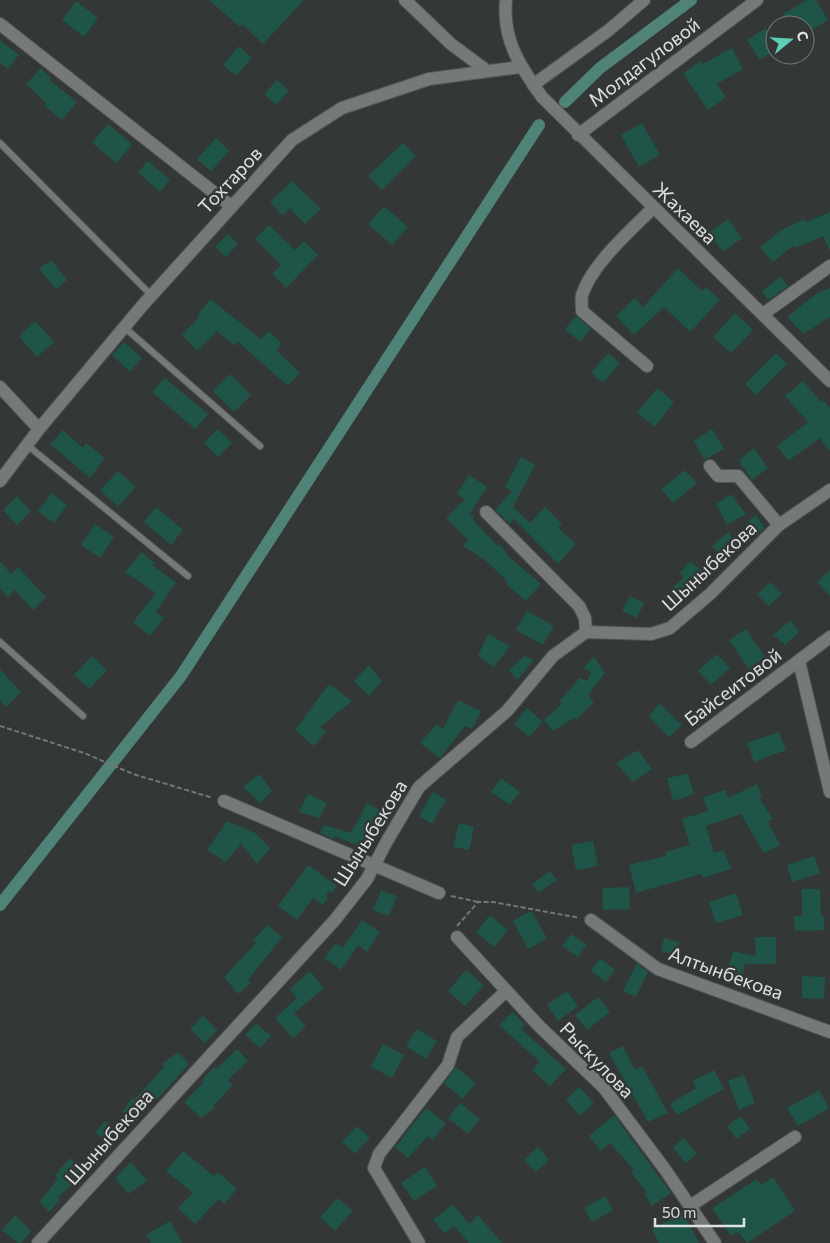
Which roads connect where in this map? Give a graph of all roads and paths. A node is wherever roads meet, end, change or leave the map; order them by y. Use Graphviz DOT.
graph roads {
  1 [pos="405,0"];
  2 [pos="506,0"];
  3 [pos="644,0"];
  4 [pos="757,0"];
  5 [pos="0,24"];
  6 [pos="520,66"];
  7 [pos="486,70"];
  8 [pos="534,85"];
  9 [pos="576,133"];
  10 [pos="0,143"];
  11 [pos="231,206"];
  12 [pos="653,208"];
  13 [pos="830,266"];
  14 [pos="151,295"];
  15 [pos="763,314"];
  16 [pos="124,327"];
  17 [pos="647,366"];
  18 [pos="830,381"];
  19 [pos="0,386"];
  20 [pos="39,429"];
  21 [pos="27,445"];
  22 [pos="260,446"];
  23 [pos="710,466"];
  24 [pos="0,481"];
  25 [pos="830,490"];
  26 [pos="486,512"];
  27 [pos="779,525"];
  28 [pos="188,576"];
  29 [pos="586,632"];
  30 [pos="830,637"];
  31 [pos="0,642"];
  32 [pos="799,661"];
  33 [pos="83,716"];
  34 [pos="0,726"];
  35 [pos="691,742"];
  36 [pos="830,792"];
  37 [pos="224,801"];
  38 [pos="374,865"];
  39 [pos="439,893"];
  40 [pos="478,902"];
  41 [pos="590,920"];
  42 [pos="457,937"];
  43 [pos="506,991"];
  44 [pos="830,1032"];
  45 [pos="795,1137"];
  46 [pos="690,1206"];
  47 [pos="38,1243"];
  48 [pos="419,1243"];
  49 [pos="715,1243"];
  1 -- 7 [label="street"];
  2 -- 6 [label="street, Жахаева"];
  3 -- 8 [label="street"];
  4 -- 9 [label="street, Молдагуловой"];
  5 -- 11 [label="street"];
  6 -- 7 [label="street, Тохтаров"];
  6 -- 8 [label="street, Жахаева"];
  7 -- 11 [label="street, Тохтаров"];
  8 -- 9 [label="street, Жахаева"];
  9 -- 12 [label="street, Жахаева"];
  10 -- 14 [label="lane"];
  11 -- 14 [label="street, Тохтаров"];
  12 -- 15 [label="street, Жахаева"];
  12 -- 17 [label="street"];
  13 -- 15 [label="street"];
  14 -- 16 [label="street, Тохтаров"];
  15 -- 18 [label="street, Жахаева"];
  16 -- 20 [label="street, Тохтаров"];
  16 -- 22 [label="lane"];
  19 -- 20 [label="street"];
  20 -- 21 [label="street, Тохтаров"];
  21 -- 24 [label="street, Тохтаров"];
  21 -- 28 [label="lane"];
  23 -- 27 [label="street"];
  25 -- 27 [label="street, Шыныбекова"];
  26 -- 29 [label="street"];
  27 -- 29 [label="street, Шыныбекова"];
  29 -- 38 [label="street, Шыныбекова"];
  30 -- 32 [label="street, Байсеитовой"];
  31 -- 33 [label="lane"];
  32 -- 35 [label="street, Байсеитовой"];
  32 -- 36 [label="street, Байсеитовой"];
  34 -- 37 [label="path"];
  37 -- 38 [label="street"];
  38 -- 39 [label="street"];
  38 -- 47 [label="street, Шыныбекова"];
  39 -- 40 [label="path"];
  40 -- 41 [label="path"];
  40 -- 42 [label="path"];
  41 -- 44 [label="street, Алтынбекова"];
  42 -- 43 [label="street, Рыскулова"];
  43 -- 46 [label="street, Рыскулова"];
  43 -- 48 [label="street"];
  45 -- 46 [label="street"];
  46 -- 49 [label="street, Рыскулова"];
}
